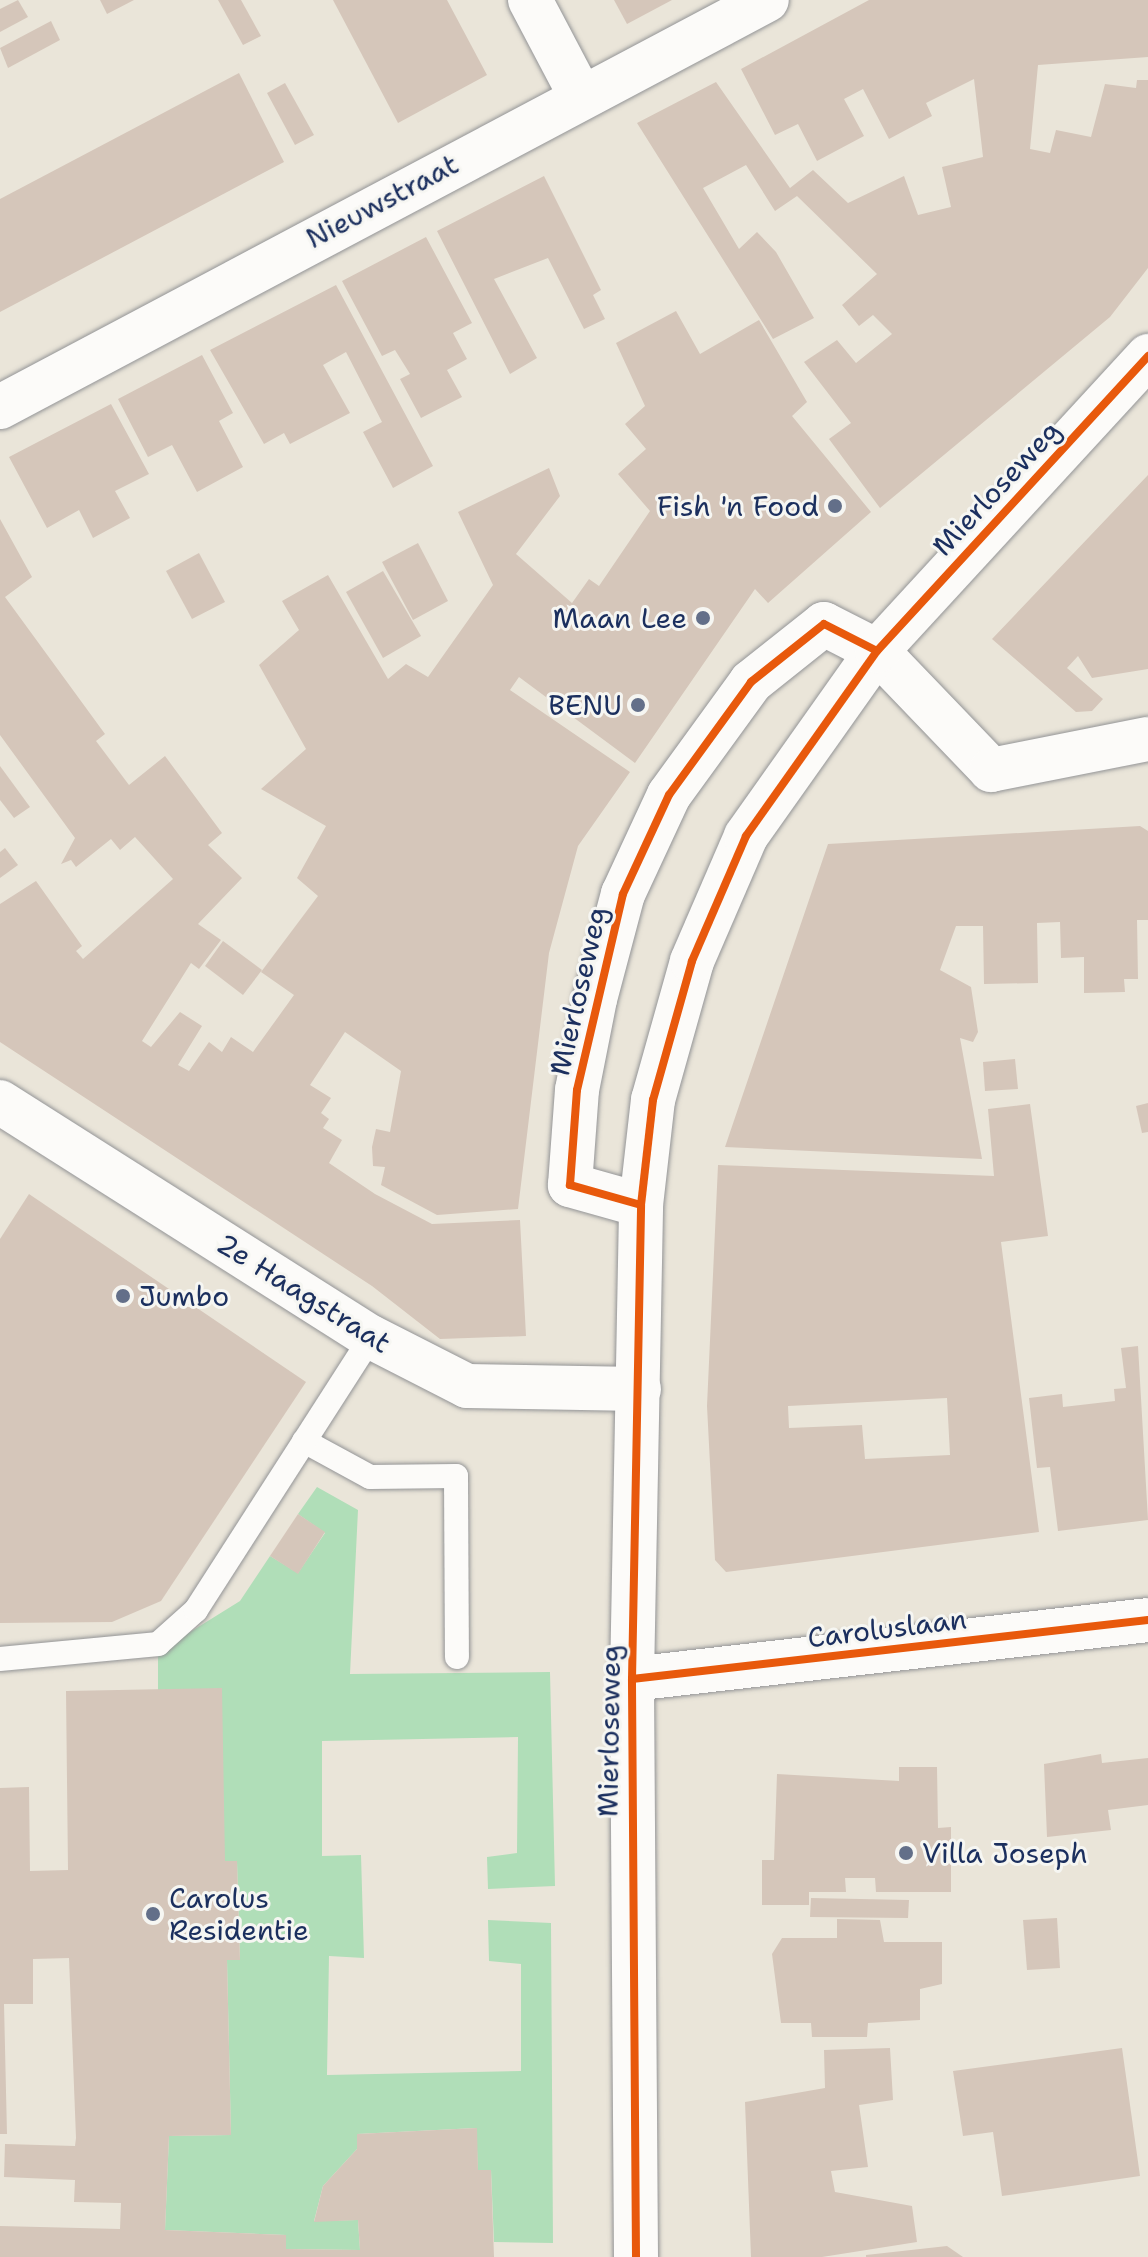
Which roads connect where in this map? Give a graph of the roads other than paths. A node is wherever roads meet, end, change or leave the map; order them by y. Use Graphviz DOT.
graph roads {
  1 [pos="530,0"];
  2 [pos="767,0"];
  3 [pos="580,95"];
  4 [pos="1148,356"];
  5 [pos="0,407"];
  6 [pos="877,651"];
  7 [pos="1148,739"];
  8 [pos="0,1102"];
  9 [pos="641,1205"];
  10 [pos="371,1337"];
  11 [pos="639,1389"];
  12 [pos="304,1441"];
  13 [pos="1148,1620"];
  14 [pos="457,1657"];
  15 [pos="0,1659"];
  16 [pos="632,1679"];
  17 [pos="636,2257"];
  1 -- 3 [label="street"];
  2 -- 3 [label="street, Nieuwstraat"];
  3 -- 5 [label="street, Nieuwstraat"];
  4 -- 6 [label="street, Mierloseweg"];
  6 -- 7 [label="street"];
  6 -- 9 [label="street, Mierloseweg"];
  6 -- 9 [label="street, Mierloseweg"];
  8 -- 10 [label="street, 2e Haagstraat"];
  9 -- 11 [label="street, Mierloseweg"];
  10 -- 11 [label="street, 2e Haagstraat"];
  10 -- 12 [label="lane"];
  11 -- 16 [label="street, Mierloseweg"];
  12 -- 14 [label="lane"];
  12 -- 15 [label="lane"];
  13 -- 16 [label="street, Caroluslaan"];
  16 -- 17 [label="street, Mierloseweg"];
}
